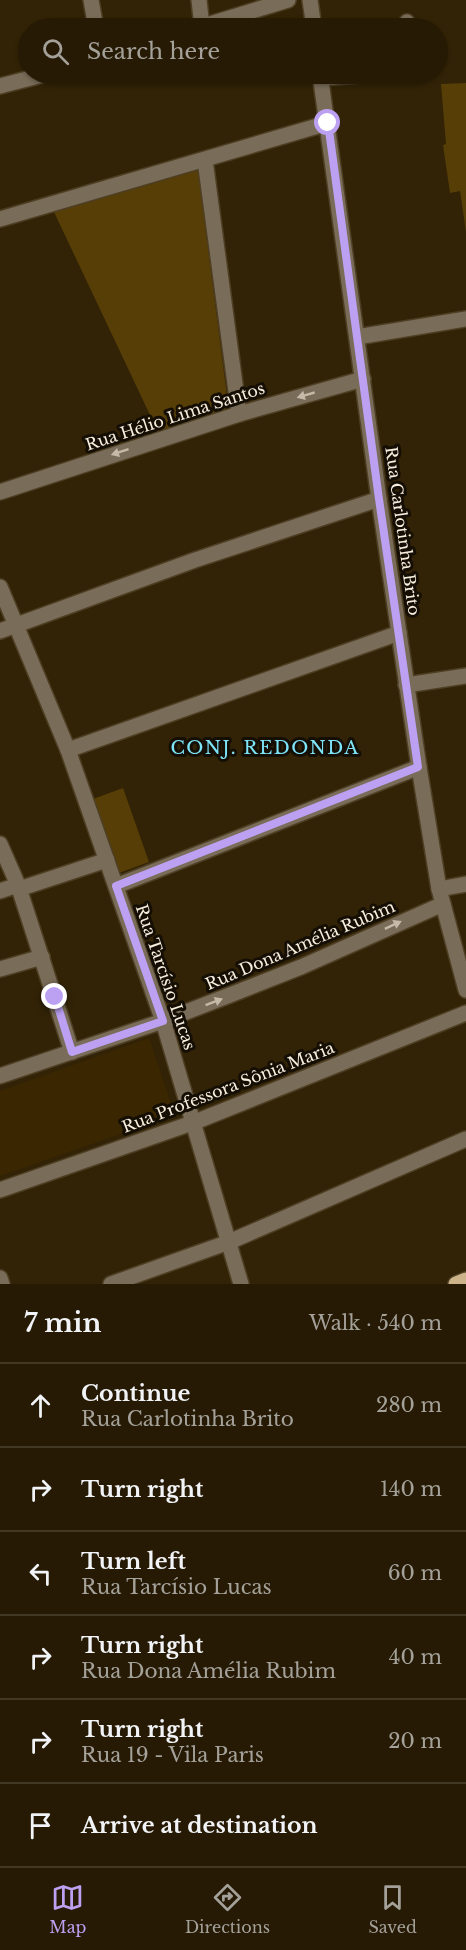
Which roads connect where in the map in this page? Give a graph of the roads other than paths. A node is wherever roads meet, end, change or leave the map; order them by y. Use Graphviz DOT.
graph roads {
  1 [pos="91,0"];
  2 [pos="199,0"];
  3 [pos="288,0"];
  4 [pos="310,0"];
  5 [pos="94,18"];
  6 [pos="199,18"];
  7 [pos="231,18"];
  8 [pos="313,18"];
  9 [pos="18,81"];
  10 [pos="322,84"];
  11 [pos="0,86"];
  12 [pos="328,123"];
  13 [pos="205,160"];
  14 [pos="0,219"];
  15 [pos="466,319"];
  16 [pos="357,337"];
  17 [pos="363,379"];
  18 [pos="239,414"];
  19 [pos="0,492"];
  20 [pos="379,499"];
  21 [pos="0,587"];
  22 [pos="17,625"];
  23 [pos="0,631"];
  24 [pos="399,633"];
  25 [pos="466,676"];
  26 [pos="406,685"];
  27 [pos="68,750"];
  28 [pos="418,767"];
  29 [pos="0,843"];
  30 [pos="107,860"];
  31 [pos="466,884"];
  32 [pos="116,886"];
  33 [pos="19,887"];
  34 [pos="0,891"];
  35 [pos="441,897"];
  36 [pos="42,957"];
  37 [pos="0,969"];
  38 [pos="466,990"];
  39 [pos="466,1013"];
  40 [pos="163,1021"];
  41 [pos="72,1052"];
  42 [pos="0,1076"];
  43 [pos="195,1122"];
  44 [pos="466,1139"];
  45 [pos="0,1190"];
  46 [pos="229,1242"];
  47 [pos="0,1278"];
  48 [pos="466,1280"];
  49 [pos="2,1284"];
  50 [pos="111,1284"];
  51 [pos="241,1284"];
  52 [pos="456,1284"];
  1 -- 5 [label="street"];
  2 -- 6 [label="street"];
  3 -- 7 [label="street"];
  4 -- 8 [label="street"];
  9 -- 11 [label="street"];
  10 -- 12 [label="street, Rua Carlotinha Brito"];
  12 -- 13 [label="street"];
  12 -- 16 [label="street, Rua Carlotinha Brito"];
  13 -- 14 [label="street"];
  13 -- 18 [label="street"];
  15 -- 16 [label="street"];
  16 -- 17 [label="street, Rua Carlotinha Brito"];
  17 -- 18 [label="street, Rua Hélio Lima Santos, one-way"];
  17 -- 20 [label="street, Rua Carlotinha Brito"];
  18 -- 19 [label="street, Rua Hélio Lima Santos, one-way"];
  20 -- 22 [label="street"];
  20 -- 24 [label="street, Rua Carlotinha Brito"];
  21 -- 22 [label="street, Rua Tarcísio Lucas"];
  22 -- 23 [label="street"];
  22 -- 27 [label="street, Rua Tarcísio Lucas"];
  24 -- 26 [label="street, Rua Carlotinha Brito"];
  24 -- 27 [label="street"];
  25 -- 26 [label="street"];
  26 -- 28 [label="street, Rua Carlotinha Brito"];
  27 -- 30 [label="street, Rua Tarcísio Lucas"];
  28 -- 32 [label="street"];
  28 -- 35 [label="street, Rua Carlotinha Brito"];
  29 -- 33 [label="street"];
  30 -- 32 [label="street, Rua Tarcísio Lucas"];
  30 -- 33 [label="street"];
  31 -- 35 [label="street, Rua Dona Amélia Rubim"];
  32 -- 40 [label="street, Rua Tarcísio Lucas"];
  33 -- 34 [label="street"];
  33 -- 36 [label="street"];
  35 -- 38 [label="street, Rua Carlotinha Brito"];
  40 -- 35 [label="street, Rua Dona Amélia Rubim, one-way"];
  36 -- 37 [label="street"];
  36 -- 41 [label="street"];
  39 -- 43 [label="street, Rua Professora Sônia Maria"];
  40 -- 41 [label="street, Rua Dona Amélia Rubim"];
  40 -- 43 [label="street, Rua Tarcísio Lucas"];
  41 -- 42 [label="street, Rua Dona Amélia Rubim"];
  43 -- 45 [label="street, Rua Professora Sônia Maria"];
  43 -- 46 [label="street, Rua Tarcísio Lucas"];
  44 -- 46 [label="street"];
  46 -- 50 [label="street"];
  46 -- 51 [label="street, Rua Tarcísio Lucas"];
  47 -- 49 [label="street"];
  48 -- 52 [label="main road"];
}
